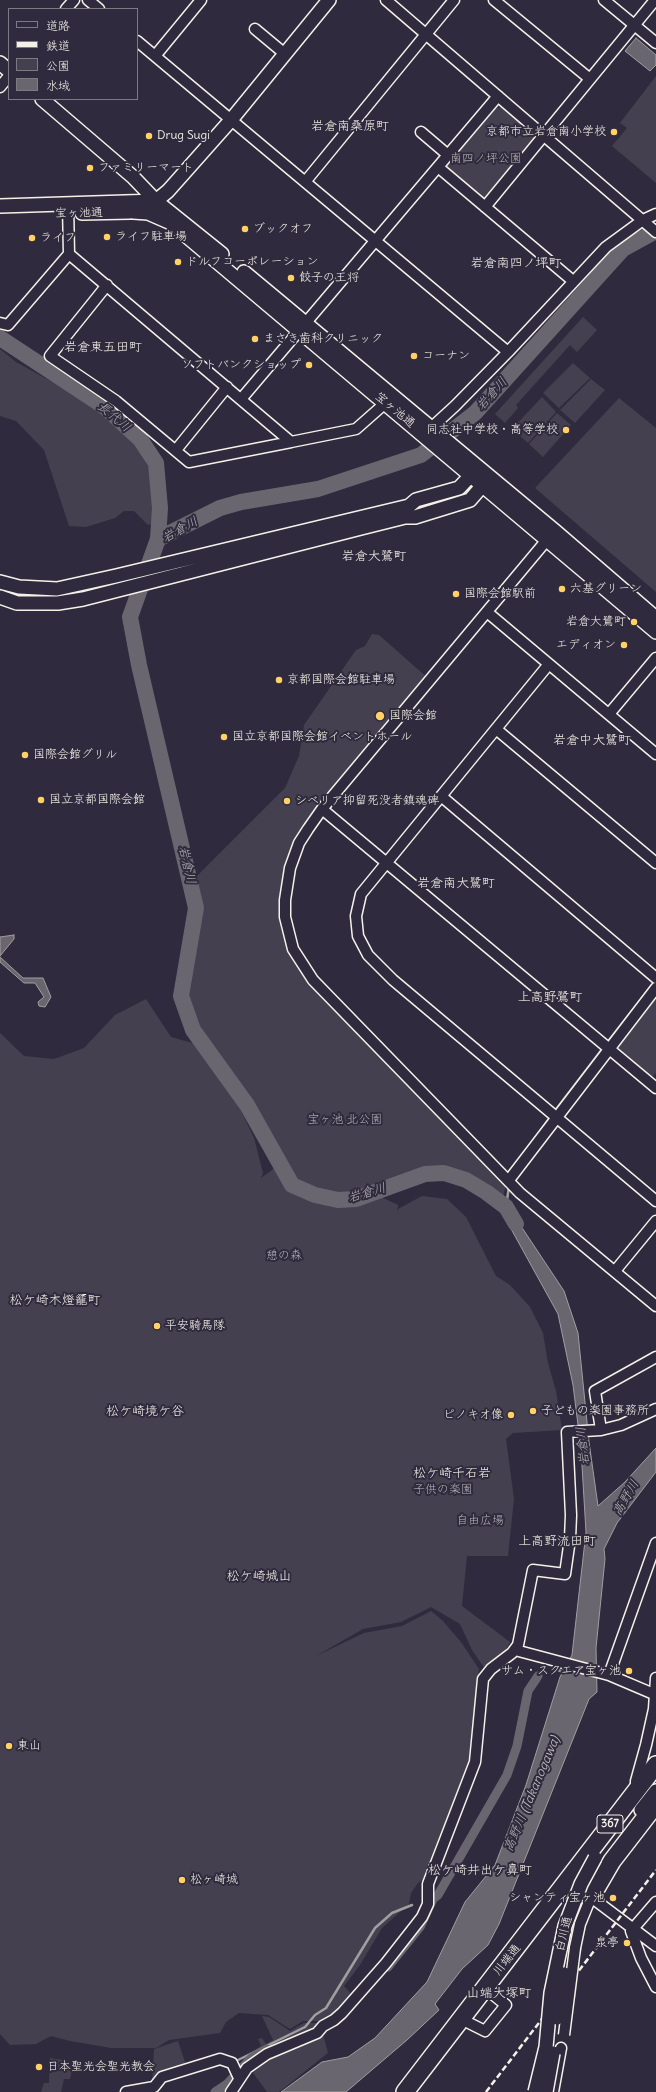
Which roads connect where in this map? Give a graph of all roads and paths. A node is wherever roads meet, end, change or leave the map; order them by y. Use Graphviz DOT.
graph roads {
  1 [pos="74,0"];
  2 [pos="88,0"];
  3 [pos="201,0"];
  4 [pos="329,0"];
  5 [pos="386,0"];
  6 [pos="454,0"];
  7 [pos="494,0"];
  8 [pos="604,0"];
  9 [pos="655,0"];
  10 [pos="67,8"];
  11 [pos="98,8"];
  12 [pos="634,25"];
  13 [pos="255,28"];
  14 [pos="426,34"];
  15 [pos="138,42"];
  16 [pos="656,43"];
  17 [pos="285,54"];
  18 [pos="155,56"];
  19 [pos="0,63"];
  20 [pos="8,70"];
  21 [pos="8,77"];
  22 [pos="590,79"];
  23 [pos="0,87"];
  24 [pos="498,96"];
  25 [pos="43,100"];
  26 [pos="231,120"];
  27 [pos="421,132"];
  28 [pos="544,135"];
  29 [pos="448,155"];
  30 [pos="438,167"];
  31 [pos="133,177"];
  32 [pos="305,182"];
  33 [pos="156,201"];
  34 [pos="0,206"];
  35 [pos="128,207"];
  36 [pos="485,207"];
  37 [pos="68,209"];
  38 [pos="656,214"];
  39 [pos="0,215"];
  40 [pos="643,220"];
  41 [pos="171,223"];
  42 [pos="656,232"];
  43 [pos="375,240"];
  44 [pos="69,254"];
  45 [pos="573,281"];
  46 [pos="107,285"];
  47 [pos="0,323"];
  48 [pos="302,326"];
  49 [pos="508,352"];
  50 [pos="227,387"];
  51 [pos="242,398"];
  52 [pos="389,399"];
  53 [pos="430,432"];
  54 [pos="291,442"];
  55 [pos="176,450"];
  56 [pos="475,471"];
  57 [pos="486,481"];
  58 [pos="551,535"];
  59 [pos="0,582"];
  60 [pos="0,597"];
  61 [pos="487,612"];
  62 [pos="656,618"];
  63 [pos="656,632"];
  64 [pos="656,658"];
  65 [pos="550,664"];
  66 [pos="609,714"];
  67 [pos="496,729"];
  68 [pos="656,754"];
  69 [pos="442,796"];
  70 [pos="322,809"];
  71 [pos="386,863"];
  72 [pos="656,863"];
  73 [pos="656,978"];
  74 [pos="656,988"];
  75 [pos="609,1049"];
  76 [pos="654,1083"];
  77 [pos="558,1117"];
  78 [pos="509,1180"];
  79 [pos="656,1201"];
  80 [pos="656,1221"];
  81 [pos="614,1271"];
  82 [pos="656,1306"];
  83 [pos="656,1357"];
  84 [pos="656,1409"];
  85 [pos="601,1430"];
  86 [pos="656,1543"];
  87 [pos="515,1650"];
  88 [pos="607,1674"];
  89 [pos="656,1678"];
  90 [pos="655,1695"];
  91 [pos="656,1766"];
  92 [pos="656,1777"];
  93 [pos="636,1790"];
  94 [pos="656,1791"];
  95 [pos="656,1804"];
  96 [pos="599,1860"];
  97 [pos="566,1884"];
  98 [pos="591,1897"];
  99 [pos="656,1902"];
  100 [pos="634,1928"];
  101 [pos="656,1946"];
  102 [pos="656,1987"];
  103 [pos="485,1988"];
  104 [pos="462,2019"];
  105 [pos="562,2044"];
  106 [pos="237,2074"];
  107 [pos="126,2092"];
  108 [pos="231,2092"];
  109 [pos="405,2092"];
  110 [pos="529,2092"];
  111 [pos="536,2092"];
  112 [pos="546,2092"];
  113 [pos="553,2092"];
  1 -- 10 [label="street"];
  2 -- 11 [label="street"];
  3 -- 18 [label="street"];
  4 -- 17 [label="street"];
  5 -- 14 [label="street"];
  6 -- 14 [label="street"];
  7 -- 22 [label="street"];
  8 -- 12 [label="street"];
  9 -- 12 [label="street"];
  12 -- 16 [label="street"];
  12 -- 22 [label="street"];
  13 -- 17 [label="street"];
  14 -- 24 [label="street"];
  14 -- 32 [label="street"];
  15 -- 18 [label="street"];
  17 -- 26 [label="street"];
  18 -- 26 [label="street"];
  19 -- 20 [label="street"];
  21 -- 23 [label="street"];
  22 -- 28 [label="street"];
  24 -- 28 [label="street"];
  24 -- 29 [label="street"];
  25 -- 31 [label="street"];
  26 -- 32 [label="street"];
  26 -- 33 [label="street"];
  27 -- 29 [label="street"];
  28 -- 36 [label="street"];
  28 -- 40 [label="street"];
  29 -- 30 [label="street"];
  30 -- 36 [label="street"];
  30 -- 43 [label="street"];
  31 -- 33 [label="street"];
  31 -- 35 [label="street"];
  32 -- 43 [label="street"];
  33 -- 35 [label="street, 宝ヶ池通"];
  33 -- 41 [label="street, 宝ヶ池通"];
  33 -- 48 [label="street, 宝ヶ池通"];
  34 -- 37 [label="street, 宝ヶ池通"];
  35 -- 37 [label="street, 宝ヶ池通"];
  35 -- 41 [label="street"];
  36 -- 45 [label="street"];
  37 -- 39 [label="street, 宝ヶ池通"];
  37 -- 44 [label="street"];
  38 -- 40 [label="street"];
  40 -- 42 [label="street"];
  40 -- 45 [label="street"];
  41 -- 48 [label="street, 宝ヶ池通"];
  43 -- 48 [label="street"];
  43 -- 49 [label="street"];
  44 -- 46 [label="street"];
  44 -- 47 [label="street"];
  45 -- 49 [label="street"];
  46 -- 50 [label="street"];
  46 -- 55 [label="street"];
  48 -- 51 [label="street"];
  48 -- 52 [label="street, 宝ヶ池通"];
  49 -- 53 [label="street"];
  50 -- 51 [label="street"];
  50 -- 55 [label="street"];
  51 -- 54 [label="street"];
  52 -- 53 [label="street, 宝ヶ池通"];
  52 -- 54 [label="street"];
  53 -- 56 [label="street, 宝ヶ池通"];
  54 -- 55 [label="street"];
  56 -- 57 [label="street, 宝ヶ池通"];
  56 -- 59 [label="street"];
  57 -- 58 [label="street, 宝ヶ池通"];
  57 -- 60 [label="street"];
  58 -- 61 [label="street"];
  58 -- 62 [label="street, 宝ヶ池通"];
  58 -- 63 [label="street, 宝ヶ池通"];
  61 -- 65 [label="street"];
  61 -- 70 [label="street"];
  64 -- 66 [label="street"];
  65 -- 66 [label="street"];
  65 -- 67 [label="street"];
  66 -- 68 [label="street"];
  67 -- 69 [label="street"];
  67 -- 72 [label="street"];
  69 -- 71 [label="street"];
  69 -- 73 [label="street"];
  70 -- 71 [label="street"];
  70 -- 78 [label="street"];
  71 -- 75 [label="street"];
  71 -- 77 [label="street"];
  74 -- 75 [label="street"];
  75 -- 76 [label="street"];
  75 -- 77 [label="street"];
  77 -- 78 [label="street"];
  77 -- 79 [label="street"];
  78 -- 81 [label="street"];
  80 -- 81 [label="street"];
  81 -- 82 [label="street"];
  83 -- 85 [label="street"];
  84 -- 85 [label="street"];
  85 -- 87 [label="street"];
  86 -- 88 [label="street"];
  87 -- 88 [label="street"];
  87 -- 106 [label="street"];
  88 -- 90 [label="street"];
  89 -- 90 [label="street"];
  90 -- 93 [label="street"];
  91 -- 93 [label="highway, 川端通 / 367"];
  92 -- 96 [label="street, 白川通"];
  93 -- 97 [label="highway, 川端通 / 367"];
  94 -- 96 [label="street, 白川通"];
  95 -- 98 [label="highway, 367"];
  96 -- 111 [label="street, 白川通, bridge"];
  96 -- 112 [label="street, 白川通, bridge"];
  97 -- 98 [label="highway"];
  97 -- 103 [label="highway, 川端通 / 367"];
  98 -- 100 [label="street"];
  98 -- 105 [label="street, bridge"];
  99 -- 100 [label="street"];
  100 -- 101 [label="street"];
  100 -- 102 [label="street"];
  103 -- 104 [label="highway, 川端通 / 367"];
  103 -- 104 [label="street"];
  104 -- 109 [label="highway, 川端通 / 367"];
  105 -- 110 [label="street"];
  105 -- 113 [label="street"];
  106 -- 107 [label="street"];
  106 -- 108 [label="street"];
}
